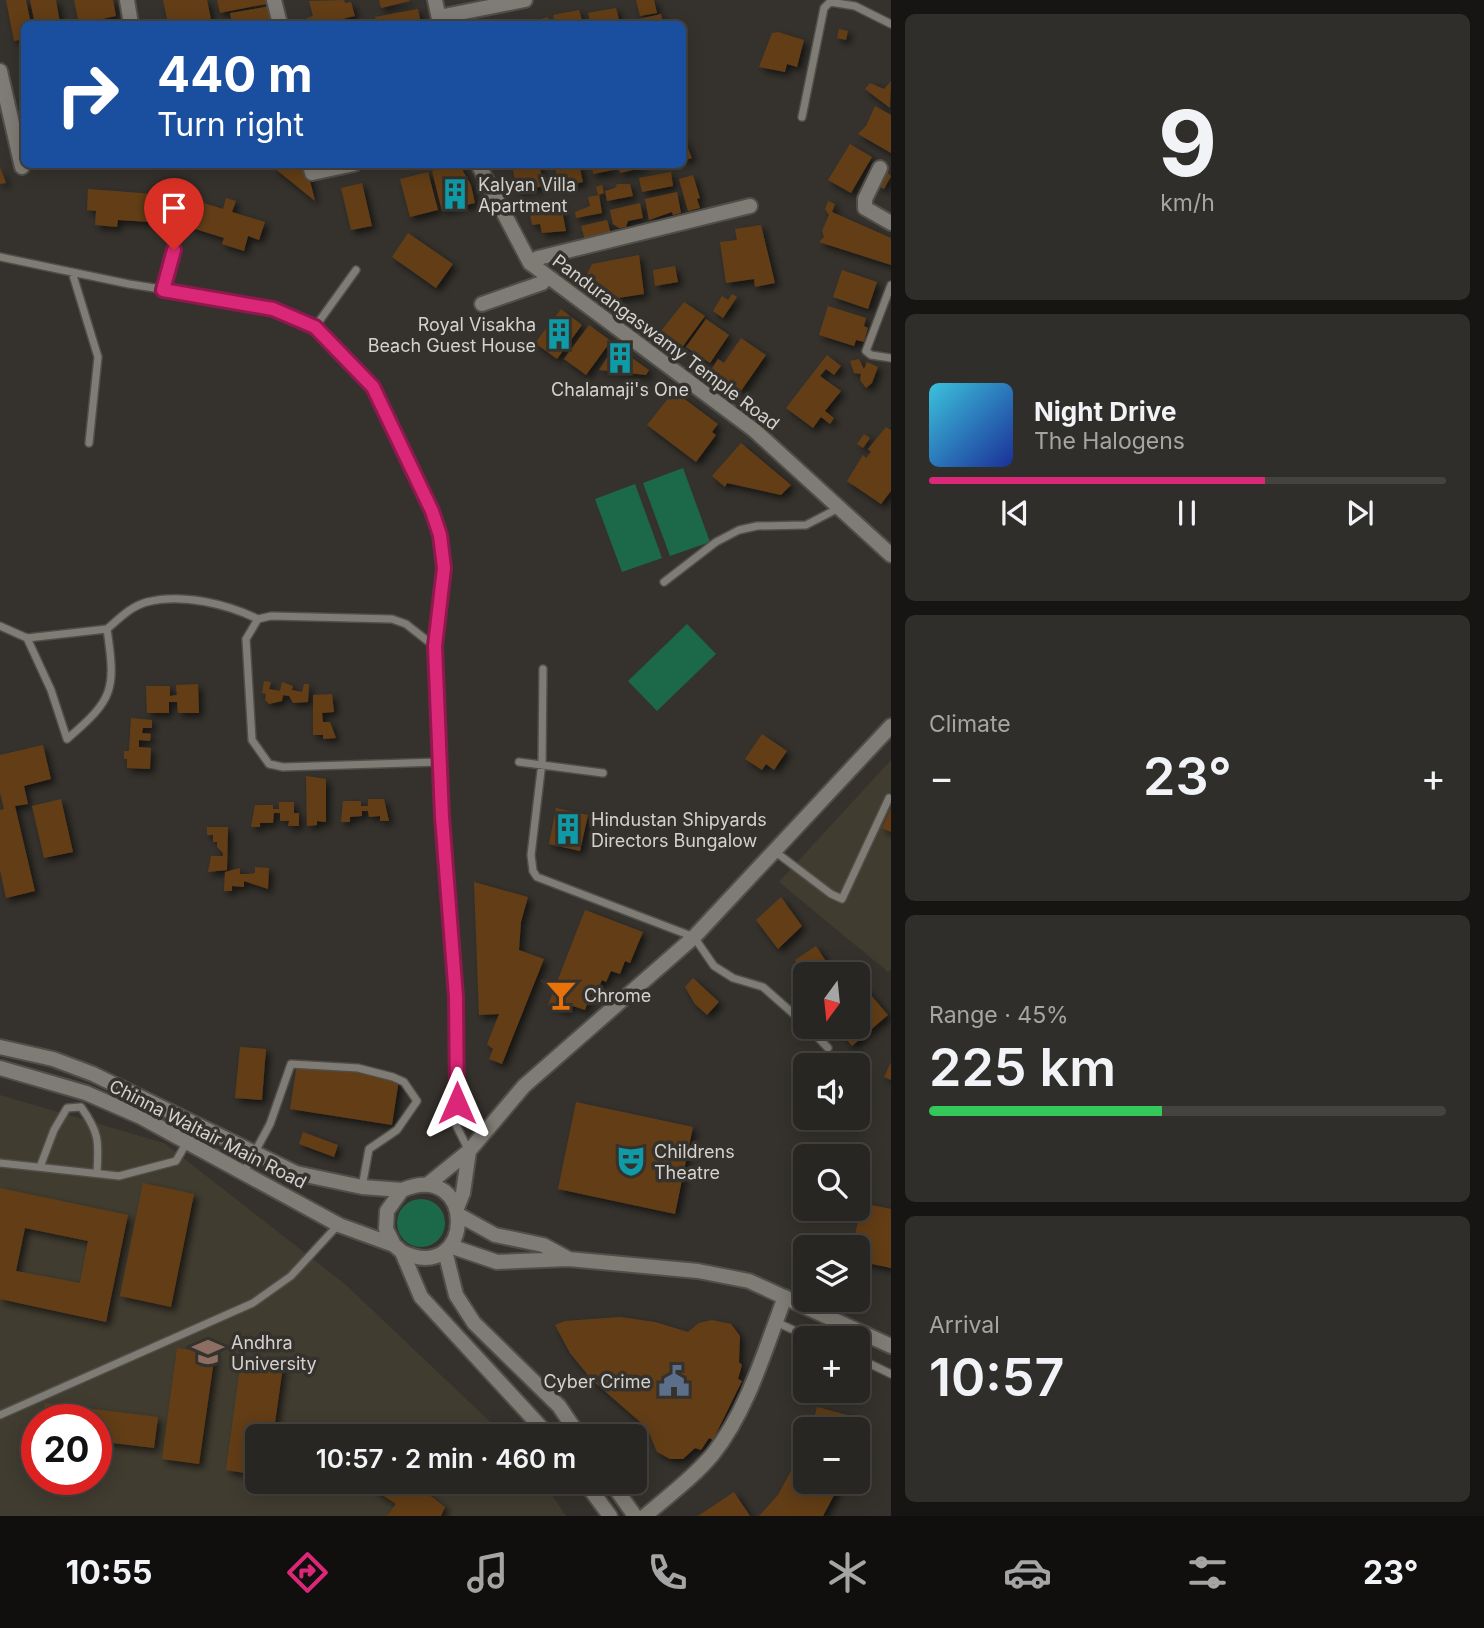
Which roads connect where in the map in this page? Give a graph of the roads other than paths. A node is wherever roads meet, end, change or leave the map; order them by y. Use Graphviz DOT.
graph roads {
  1 [pos="127,0"];
  2 [pos="274,0"];
  3 [pos="435,0"];
  4 [pos="525,0"];
  5 [pos="130,21"];
  6 [pos="278,21"];
  7 [pos="439,21"];
  8 [pos="891,24"];
  9 [pos="0,71"];
  10 [pos="802,117"];
  11 [pos="21,163"];
  12 [pos="311,168"];
  13 [pos="335,168"];
  14 [pos="480,168"];
  15 [pos="880,168"];
  16 [pos="750,206"];
  17 [pos="186,211"];
  18 [pos="891,223"];
  19 [pos="0,257"];
  20 [pos="530,263"];
  21 [pos="356,270"];
  22 [pos="72,272"];
  23 [pos="547,277"];
  24 [pos="891,285"];
  25 [pos="163,290"];
  26 [pos="482,304"];
  27 [pos="315,327"];
  28 [pos="891,358"];
  29 [pos="89,443"];
  30 [pos="839,508"];
  31 [pos="891,555"];
  32 [pos="664,582"];
  33 [pos="258,619"];
  34 [pos="0,626"];
  35 [pos="107,629"];
  36 [pos="27,638"];
  37 [pos="435,646"];
  38 [pos="543,669"];
  39 [pos="891,726"];
  40 [pos="439,762"];
  41 [pos="519,762"];
  42 [pos="542,762"];
  43 [pos="603,773"];
  44 [pos="889,798"];
  45 [pos="772,850"];
  46 [pos="694,937"];
  47 [pos="793,1014"];
  48 [pos="820,1040"];
  49 [pos="0,1048"];
  50 [pos="828,1048"];
  51 [pos="0,1068"];
  52 [pos="84,1100"];
  53 [pos="187,1142"];
  54 [pos="468,1151"];
  55 [pos="254,1155"];
  56 [pos="0,1163"];
  57 [pos="40,1167"];
  58 [pos="97,1172"];
  59 [pos="243,1173"];
  60 [pos="427,1185"];
  61 [pos="362,1187"];
  62 [pos="402,1190"];
  63 [pos="458,1212"];
  64 [pos="339,1225"];
  65 [pos="398,1249"];
  66 [pos="448,1249"];
  67 [pos="568,1259"];
  68 [pos="785,1297"];
  69 [pos="776,1322"];
  70 [pos="793,1330"];
  71 [pos="891,1346"];
  72 [pos="870,1364"];
  73 [pos="891,1374"];
  74 [pos="0,1415"];
  75 [pos="538,1424"];
  76 [pos="571,1424"];
  77 [pos="594,1494"];
  78 [pos="619,1494"];
  79 [pos="610,1516"];
  80 [pos="635,1516"];
  81 [pos="645,1516"];
  1 -- 5 [label="street"];
  2 -- 6 [label="street"];
  3 -- 7 [label="street"];
  4 -- 7 [label="street"];
  8 -- 10 [label="lane"];
  9 -- 11 [label="street"];
  12 -- 13 [label="street"];
  14 -- 20 [label="street, Pandurangaswamy Temple Road"];
  15 -- 18 [label="street"];
  16 -- 20 [label="street"];
  17 -- 25 [label="lane"];
  19 -- 22 [label="lane"];
  20 -- 23 [label="street, Pandurangaswamy Temple Road"];
  21 -- 27 [label="lane"];
  22 -- 25 [label="lane"];
  22 -- 29 [label="lane"];
  23 -- 26 [label="street"];
  23 -- 30 [label="street, Pandurangaswamy Temple Road"];
  24 -- 28 [label="lane"];
  25 -- 27 [label="lane"];
  27 -- 37 [label="lane"];
  30 -- 31 [label="street, Pandurangaswamy Temple Road"];
  30 -- 32 [label="lane"];
  33 -- 35 [label="lane"];
  33 -- 37 [label="lane"];
  33 -- 40 [label="lane"];
  34 -- 36 [label="lane"];
  35 -- 36 [label="lane"];
  35 -- 36 [label="lane"];
  37 -- 40 [label="lane"];
  38 -- 42 [label="lane"];
  39 -- 45 [label="street"];
  40 -- 54 [label="lane"];
  41 -- 42 [label="lane"];
  42 -- 43 [label="lane"];
  42 -- 46 [label="lane"];
  44 -- 45 [label="lane"];
  45 -- 46 [label="street"];
  46 -- 47 [label="lane"];
  46 -- 54 [label="street"];
  48 -- 50 [label="lane"];
  49 -- 55 [label="street, Chinna Waltair Main Road"];
  51 -- 52 [label="street, Chinna Waltair Main Road"];
  52 -- 53 [label="street, Chinna Waltair Main Road"];
  52 -- 57 [label="lane"];
  52 -- 58 [label="lane"];
  53 -- 58 [label="lane"];
  53 -- 59 [label="street, Chinna Waltair Main Road"];
  54 -- 60 [label="street"];
  54 -- 63 [label="street"];
  55 -- 59 [label="lane"];
  55 -- 61 [label="street, Chinna Waltair Main Road"];
  55 -- 61 [label="lane"];
  56 -- 57 [label="lane"];
  57 -- 58 [label="lane"];
  59 -- 64 [label="street, Chinna Waltair Main Road"];
  60 -- 62 [label="street"];
  60 -- 63 [label="street"];
  61 -- 62 [label="street, Chinna Waltair Main Road"];
  62 -- 65 [label="street"];
  63 -- 66 [label="street"];
  63 -- 67 [label="street"];
  64 -- 65 [label="street, Chinna Waltair Main Road"];
  64 -- 74 [label="lane"];
  65 -- 66 [label="street"];
  65 -- 75 [label="street"];
  66 -- 67 [label="street"];
  66 -- 76 [label="street"];
  67 -- 68 [label="street"];
  68 -- 69 [label="street"];
  68 -- 71 [label="street"];
  69 -- 70 [label="lane"];
  69 -- 81 [label="street"];
  72 -- 73 [label="lane"];
  77 -- 79 [label="street"];
  78 -- 80 [label="street"];
}
